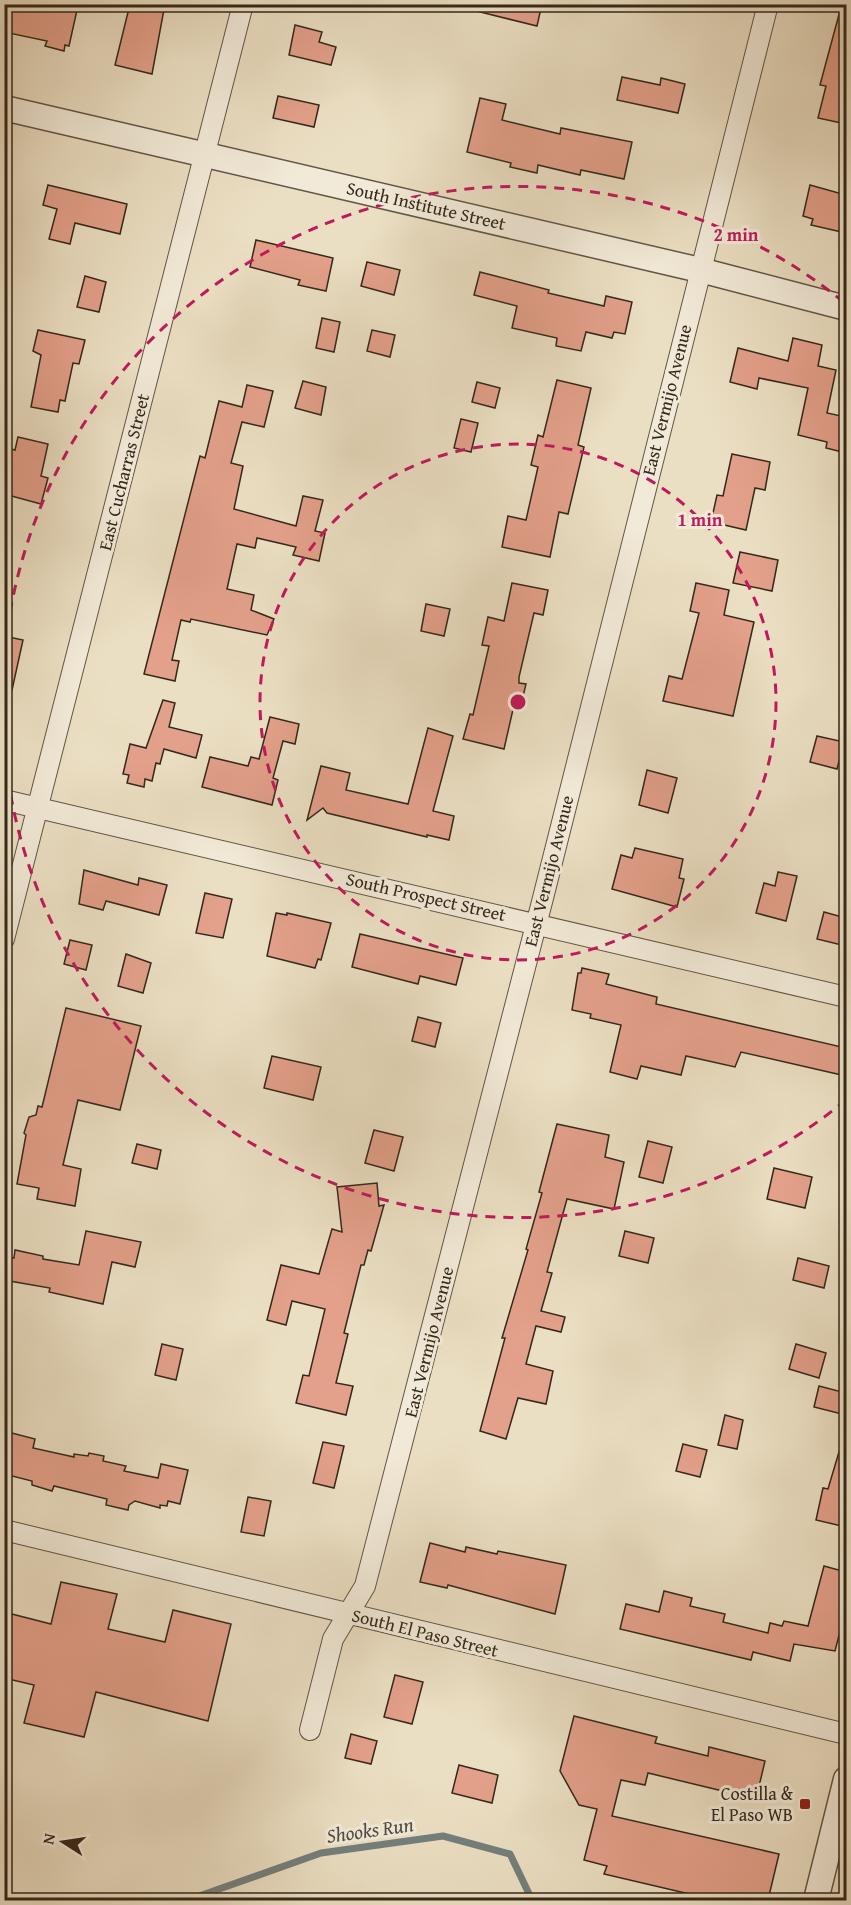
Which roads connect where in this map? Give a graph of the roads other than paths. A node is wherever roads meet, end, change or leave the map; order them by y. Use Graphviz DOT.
graph roads {
  1 [pos="243,4"];
  2 [pos="768,4"];
  3 [pos="4,108"];
  4 [pos="205,154"];
  5 [pos="700,270"];
  6 [pos="846,308"];
  7 [pos="4,800"];
  8 [pos="38,808"];
  9 [pos="537,923"];
  10 [pos="4,939"];
  11 [pos="846,997"];
  12 [pos="4,1530"];
  13 [pos="347,1614"];
  14 [pos="310,1730"];
  15 [pos="846,1734"];
  16 [pos="846,1779"];
  17 [pos="816,1900"];
  1 -- 4 [label="street, East Cucharras Street"];
  2 -- 5 [label="street, East Vermijo Avenue"];
  3 -- 4 [label="street, South Institute Street"];
  4 -- 5 [label="street, South Institute Street"];
  4 -- 8 [label="street, East Cucharras Street"];
  5 -- 6 [label="street, South Institute Street"];
  5 -- 9 [label="street, East Vermijo Avenue"];
  7 -- 8 [label="street, South Prospect Street"];
  8 -- 9 [label="street, South Prospect Street"];
  8 -- 10 [label="street, East Cucharras Street"];
  9 -- 11 [label="street, South Prospect Street"];
  9 -- 13 [label="street, East Vermijo Avenue"];
  12 -- 13 [label="street, South El Paso Street"];
  13 -- 14 [label="street, East Vermijo Avenue"];
  13 -- 15 [label="street, South El Paso Street"];
  16 -- 17 [label="street"];
}
